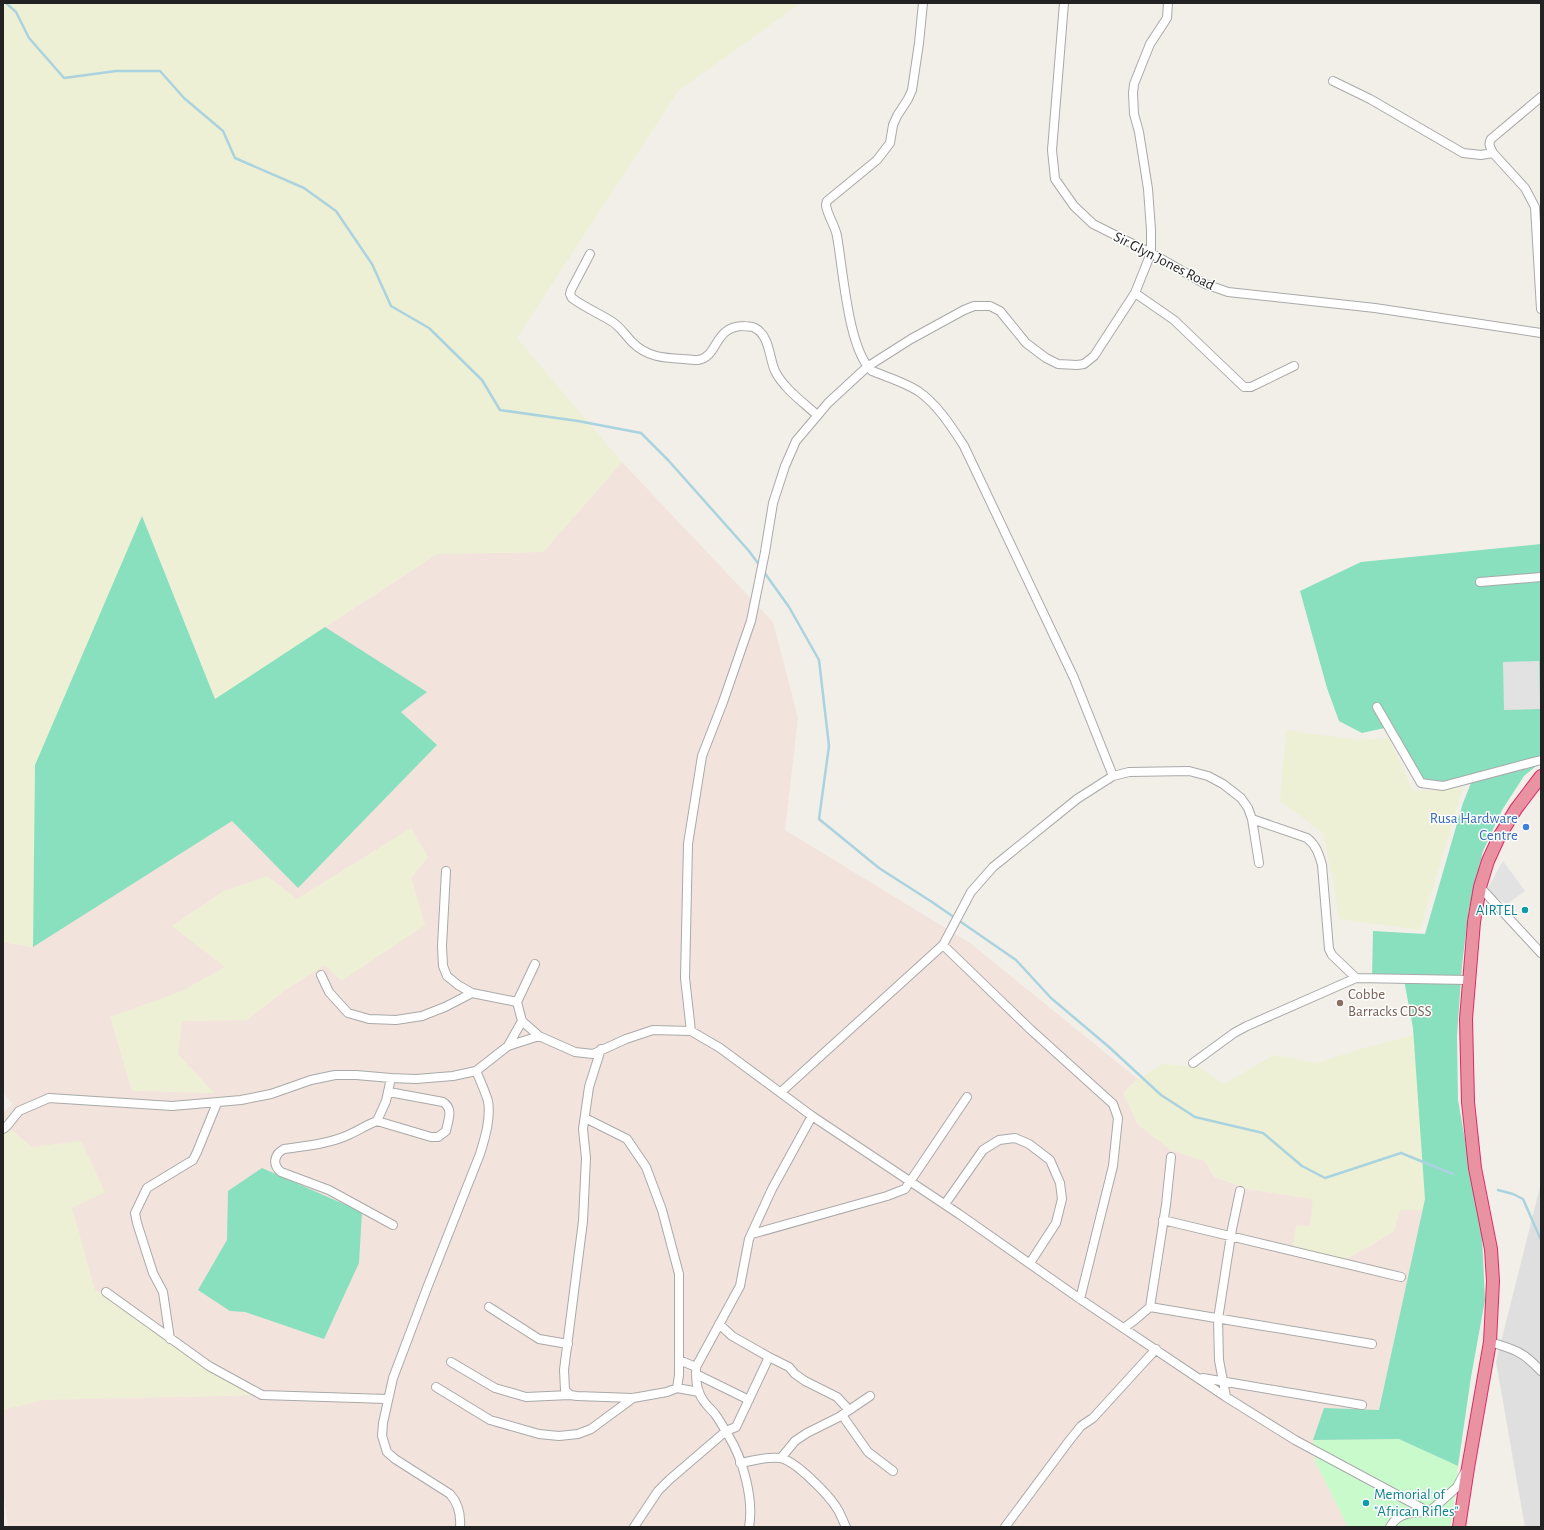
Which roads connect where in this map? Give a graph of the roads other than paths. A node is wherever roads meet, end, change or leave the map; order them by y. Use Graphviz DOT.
graph roads {
  1 [pos="923,3"];
  2 [pos="1064,3"];
  3 [pos="1168,3"];
  4 [pos="1333,81"];
  5 [pos="1541,97"];
  6 [pos="1493,153"];
  7 [pos="1151,253"];
  8 [pos="590,254"];
  9 [pos="1135,293"];
  10 [pos="1541,310"];
  11 [pos="1541,333"];
  12 [pos="867,366"];
  13 [pos="1294,366"];
  14 [pos="817,415"];
  15 [pos="1541,577"];
  16 [pos="1480,582"];
  17 [pos="1377,707"];
  18 [pos="1541,760"];
  19 [pos="1113,776"];
  20 [pos="1541,776"];
  21 [pos="1252,819"];
  22 [pos="1259,863"];
  23 [pos="446,871"];
  24 [pos="1480,888"];
  25 [pos="943,945"];
  26 [pos="1541,953"];
  27 [pos="535,964"];
  28 [pos="321,975"];
  29 [pos="1356,978"];
  30 [pos="1468,980"];
  31 [pos="472,993"];
  32 [pos="518,1002"];
  33 [pos="522,1021"];
  34 [pos="691,1031"];
  35 [pos="539,1036"];
  36 [pos="508,1046"];
  37 [pos="601,1049"];
  38 [pos="1193,1062"];
  39 [pos="476,1071"];
  40 [pos="391,1078"];
  41 [pos="389,1092"];
  42 [pos="781,1092"];
  43 [pos="967,1097"];
  44 [pos="217,1103"];
  45 [pos="812,1116"];
  46 [pos="585,1118"];
  47 [pos="377,1121"];
  48 [pos="3,1129"];
  49 [pos="1171,1157"];
  50 [pos="911,1182"];
  51 [pos="1240,1191"];
  52 [pos="945,1204"];
  53 [pos="1163,1220"];
  54 [pos="393,1225"];
  55 [pos="752,1234"];
  56 [pos="1231,1236"];
  57 [pos="1030,1264"];
  58 [pos="1400,1278"];
  59 [pos="106,1292"];
  60 [pos="1080,1299"];
  61 [pos="489,1307"];
  62 [pos="1150,1308"];
  63 [pos="1218,1319"];
  64 [pos="719,1324"];
  65 [pos="1124,1328"];
  66 [pos="170,1339"];
  67 [pos="1490,1342"];
  68 [pos="568,1344"];
  69 [pos="1372,1344"];
  70 [pos="1156,1349"];
  71 [pos="769,1357"];
  72 [pos="679,1360"];
  73 [pos="452,1362"];
  74 [pos="696,1371"];
  75 [pos="1541,1371"];
  76 [pos="1200,1378"];
  77 [pos="1223,1382"];
  78 [pos="436,1387"];
  79 [pos="677,1388"];
  80 [pos="699,1392"];
  81 [pos="570,1395"];
  82 [pos="870,1396"];
  83 [pos="1226,1396"];
  84 [pos="633,1398"];
  85 [pos="388,1399"];
  86 [pos="749,1400"];
  87 [pos="1362,1405"];
  88 [pos="845,1413"];
  89 [pos="726,1432"];
  90 [pos="781,1458"];
  91 [pos="740,1463"];
  92 [pos="1468,1468"];
  93 [pos="893,1471"];
  94 [pos="1429,1512"];
  95 [pos="460,1527"];
  96 [pos="634,1527"];
  97 [pos="749,1527"];
  98 [pos="846,1527"];
  99 [pos="1005,1527"];
  100 [pos="1390,1527"];
  101 [pos="1459,1527"];
  1 -- 12 [label="street"];
  2 -- 7 [label="street, Sir Glyn Jones Road"];
  3 -- 7 [label="street"];
  4 -- 6 [label="street"];
  5 -- 6 [label="street"];
  6 -- 10 [label="street"];
  7 -- 9 [label="street"];
  7 -- 11 [label="street, Sir Glyn Jones Road"];
  8 -- 14 [label="street"];
  9 -- 12 [label="street"];
  9 -- 13 [label="street"];
  12 -- 14 [label="street"];
  12 -- 19 [label="street"];
  14 -- 34 [label="street"];
  15 -- 16 [label="street"];
  17 -- 18 [label="street"];
  19 -- 21 [label="street"];
  19 -- 25 [label="street"];
  20 -- 24 [label="highway"];
  21 -- 22 [label="street"];
  21 -- 29 [label="street"];
  23 -- 31 [label="street"];
  24 -- 26 [label="street"];
  24 -- 30 [label="highway"];
  25 -- 42 [label="street"];
  25 -- 60 [label="street"];
  27 -- 32 [label="street"];
  28 -- 31 [label="street"];
  29 -- 30 [label="street"];
  29 -- 38 [label="street"];
  30 -- 67 [label="highway"];
  31 -- 32 [label="street"];
  32 -- 33 [label="street"];
  33 -- 35 [label="street"];
  33 -- 36 [label="street"];
  34 -- 37 [label="street"];
  34 -- 42 [label="street"];
  35 -- 36 [label="street"];
  35 -- 37 [label="street"];
  36 -- 39 [label="street"];
  37 -- 46 [label="street"];
  39 -- 40 [label="street"];
  39 -- 85 [label="street"];
  40 -- 41 [label="street"];
  40 -- 44 [label="street"];
  41 -- 47 [label="street"];
  41 -- 47 [label="street"];
  42 -- 45 [label="street"];
  43 -- 50 [label="street"];
  44 -- 48 [label="street"];
  44 -- 66 [label="street"];
  45 -- 50 [label="street"];
  45 -- 55 [label="street"];
  46 -- 68 [label="street"];
  46 -- 72 [label="street"];
  47 -- 54 [label="street"];
  49 -- 53 [label="street"];
  50 -- 52 [label="street"];
  50 -- 55 [label="street"];
  51 -- 56 [label="street"];
  52 -- 57 [label="street"];
  52 -- 57 [label="street"];
  53 -- 56 [label="street"];
  53 -- 62 [label="street"];
  55 -- 64 [label="street"];
  56 -- 58 [label="street"];
  56 -- 63 [label="street"];
  57 -- 60 [label="street"];
  59 -- 66 [label="street"];
  60 -- 65 [label="street"];
  61 -- 68 [label="street"];
  62 -- 63 [label="street"];
  62 -- 65 [label="street"];
  63 -- 69 [label="street"];
  63 -- 77 [label="street"];
  64 -- 71 [label="street"];
  64 -- 74 [label="street"];
  65 -- 70 [label="street"];
  66 -- 85 [label="street"];
  67 -- 75 [label="street"];
  67 -- 92 [label="highway"];
  68 -- 81 [label="street"];
  70 -- 76 [label="street"];
  70 -- 99 [label="street"];
  71 -- 86 [label="street"];
  71 -- 88 [label="street"];
  72 -- 74 [label="street"];
  72 -- 79 [label="street"];
  73 -- 81 [label="street"];
  74 -- 80 [label="street"];
  74 -- 86 [label="street"];
  76 -- 77 [label="street"];
  76 -- 83 [label="street"];
  77 -- 83 [label="street"];
  77 -- 87 [label="street"];
  78 -- 84 [label="street"];
  79 -- 80 [label="street"];
  79 -- 84 [label="street"];
  80 -- 89 [label="street"];
  81 -- 84 [label="street"];
  82 -- 88 [label="street"];
  83 -- 94 [label="street"];
  85 -- 95 [label="street"];
  86 -- 89 [label="street"];
  88 -- 90 [label="street"];
  88 -- 93 [label="street"];
  89 -- 91 [label="street"];
  89 -- 96 [label="street"];
  90 -- 91 [label="street"];
  90 -- 98 [label="street"];
  91 -- 97 [label="street"];
  92 -- 94 [label="street"];
  92 -- 101 [label="highway"];
  94 -- 100 [label="street"];
}
